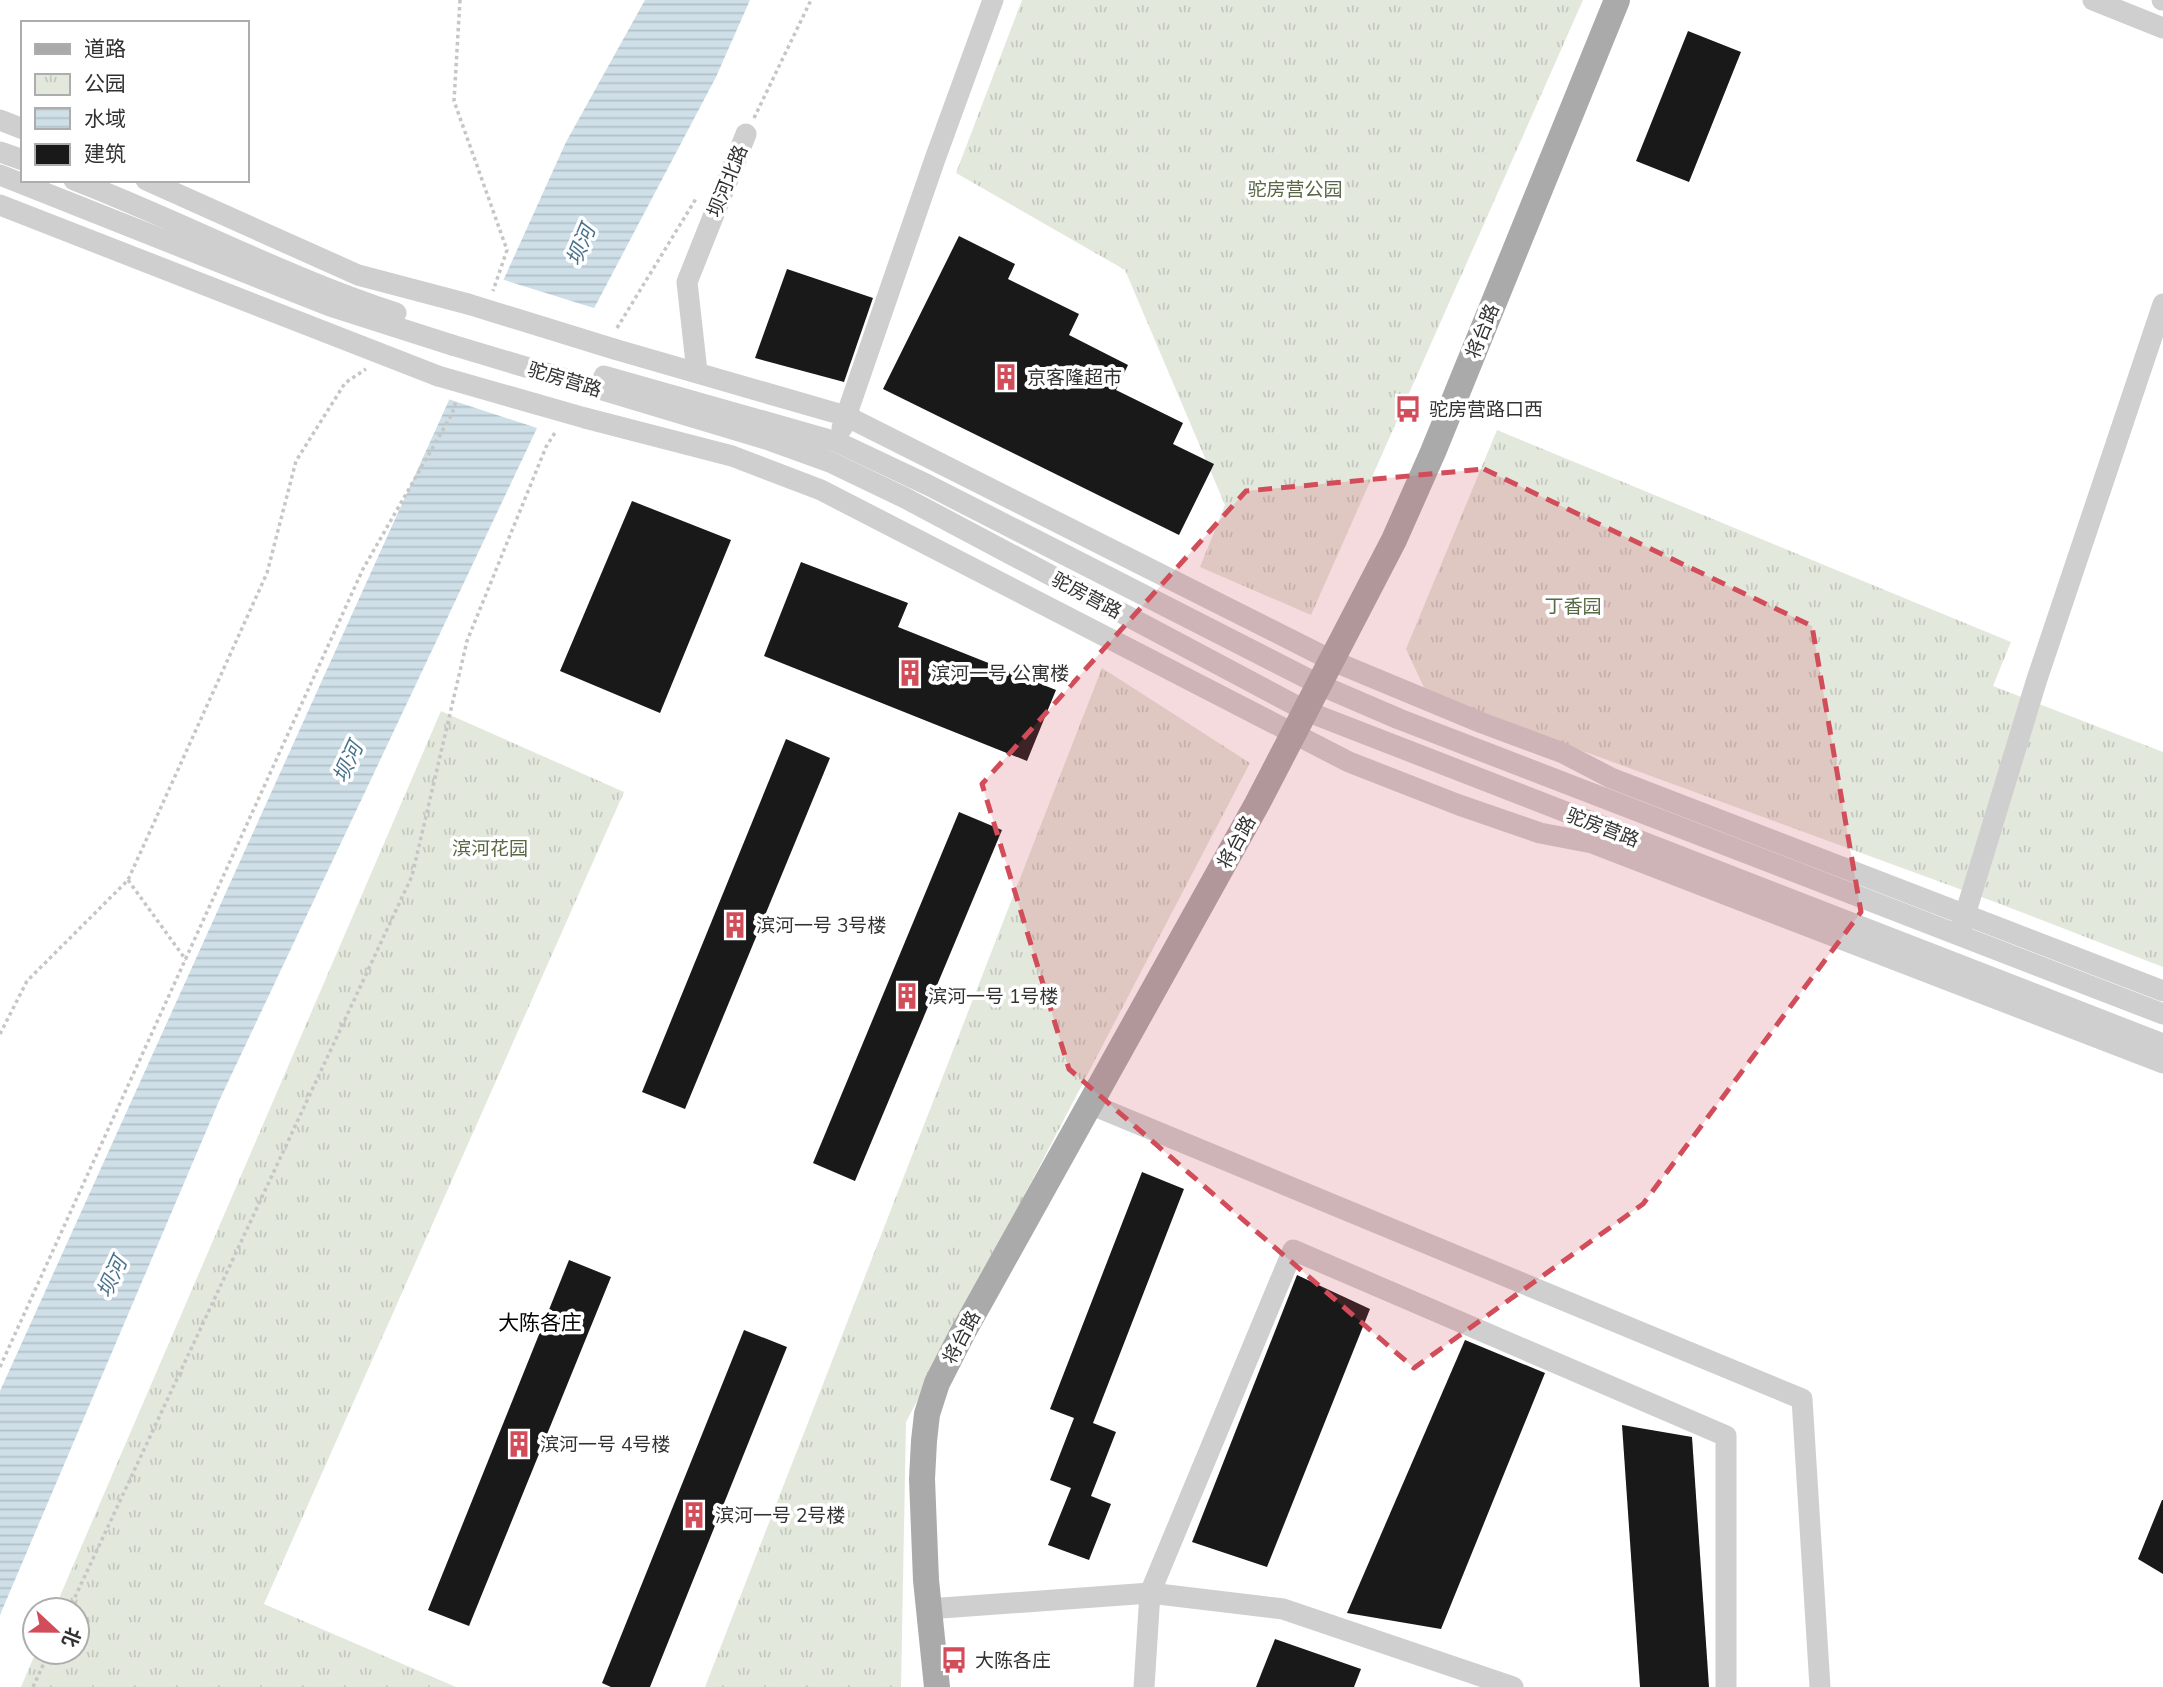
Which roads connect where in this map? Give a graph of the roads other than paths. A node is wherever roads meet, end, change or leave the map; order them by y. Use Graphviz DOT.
graph roads {
  1 [pos="993,0"];
  2 [pos="1617,0"];
  3 [pos="2092,0"];
  4 [pos="2163,28"];
  5 [pos="0,121"];
  6 [pos="21,128"];
  7 [pos="746,134"];
  8 [pos="0,152"];
  9 [pos="21,159"];
  10 [pos="0,175"];
  11 [pos="80,182"];
  12 [pos="150,182"];
  13 [pos="0,205"];
  14 [pos="2163,304"];
  15 [pos="455,339"];
  16 [pos="697,372"];
  17 [pos="846,416"];
  18 [pos="834,452"];
  19 [pos="821,490"];
  20 [pos="1333,661"];
  21 [pos="1320,685"];
  22 [pos="1300,723"];
  23 [pos="1965,914"];
  24 [pos="1959,935"];
  25 [pos="2163,991"];
  26 [pos="2163,1014"];
  27 [pos="2163,1044"];
  28 [pos="2163,1063"];
  29 [pos="1090,1104"];
  30 [pos="1150,1593"];
  31 [pos="928,1609"];
  32 [pos="937,1687"];
  33 [pos="1144,1687"];
  34 [pos="1513,1687"];
  35 [pos="1726,1687"];
  36 [pos="1820,1687"];
  1 -- 17 [label="street"];
  2 -- 20 [label="main road, 将台路"];
  3 -- 4 [label="street"];
  5 -- 6 [label="street"];
  7 -- 16 [label="street, 坝河北路"];
  8 -- 9 [label="street"];
  10 -- 15 [label="street, 驼房营路"];
  11 -- 15 [label="street, 驼房营路"];
  12 -- 16 [label="street, bridge"];
  13 -- 19 [label="street, bridge"];
  14 -- 23 [label="street"];
  15 -- 18 [label="street, 驼房营路"];
  16 -- 17 [label="street"];
  17 -- 18 [label="street"];
  17 -- 20 [label="street"];
  18 -- 19 [label="street"];
  18 -- 21 [label="street, 驼房营路"];
  18 -- 22 [label="street, 驼房营路"];
  19 -- 22 [label="street"];
  20 -- 21 [label="main road, 将台路"];
  20 -- 23 [label="street"];
  21 -- 22 [label="main road, 将台路"];
  21 -- 24 [label="street, 驼房营路"];
  22 -- 27 [label="street, 驼房营路"];
  22 -- 28 [label="street"];
  22 -- 29 [label="main road, 将台路"];
  23 -- 24 [label="street"];
  23 -- 25 [label="street"];
  24 -- 26 [label="street, 驼房营路"];
  29 -- 31 [label="main road, 将台路"];
  29 -- 36 [label="street"];
  30 -- 31 [label="street"];
  30 -- 33 [label="street"];
  30 -- 34 [label="street"];
  30 -- 35 [label="street"];
  31 -- 32 [label="main road, 将台路"];
}
